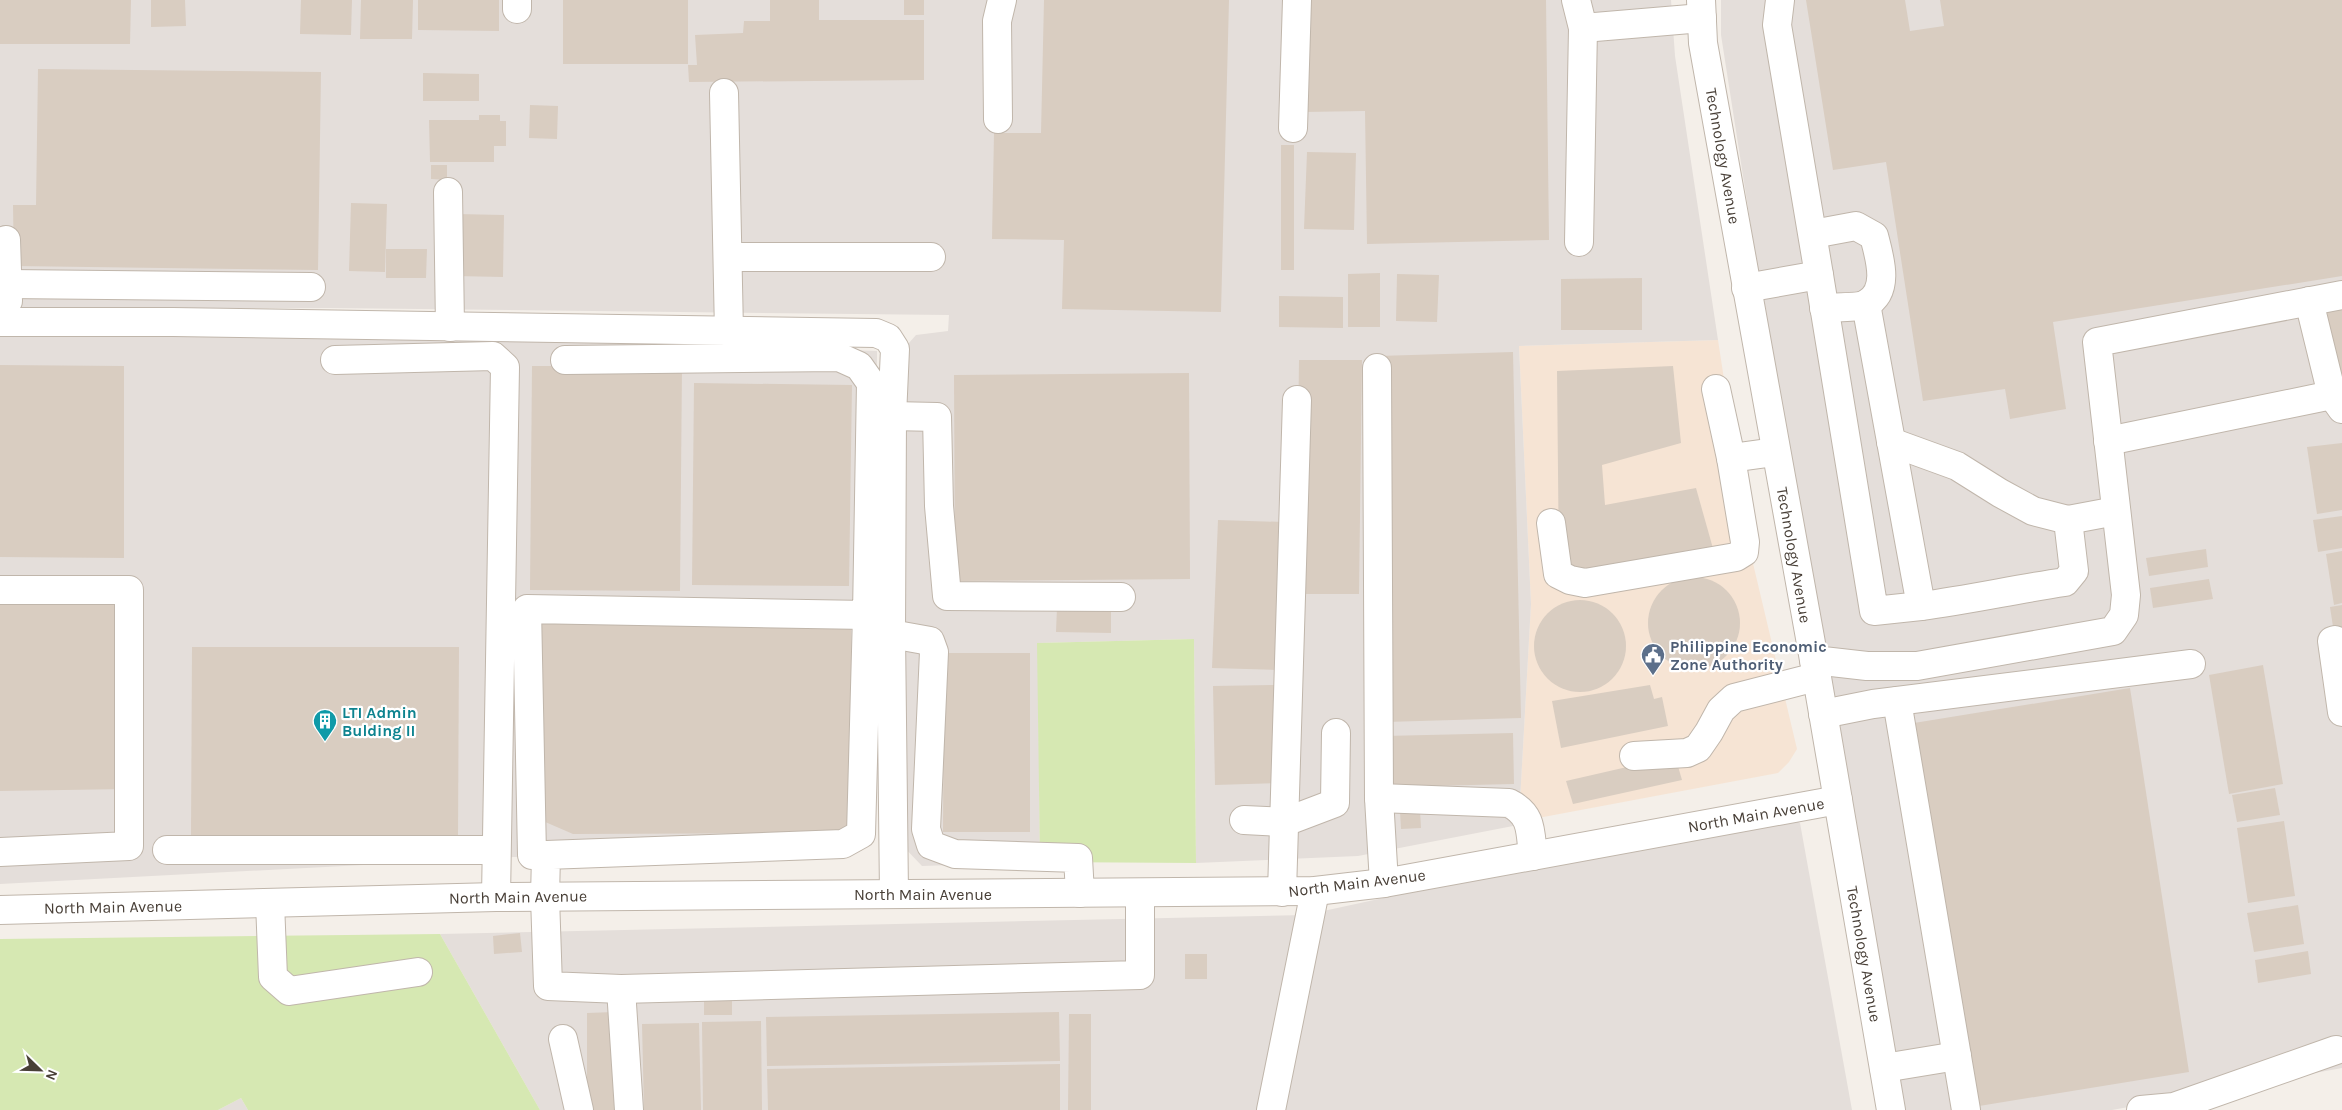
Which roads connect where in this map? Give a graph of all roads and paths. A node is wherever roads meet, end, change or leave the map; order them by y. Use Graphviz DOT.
graph roads {
  1 [pos="1002,0"];
  2 [pos="1298,0"];
  3 [pos="1576,0"];
  4 [pos="1780,0"];
  5 [pos="1701,9"];
  6 [pos="1584,28"];
  7 [pos="724,93"];
  8 [pos="998,119"];
  9 [pos="1293,128"];
  10 [pos="448,192"];
  11 [pos="1813,234"];
  12 [pos="6,240"];
  13 [pos="1579,242"];
  14 [pos="728,257"];
  15 [pos="932,257"];
  16 [pos="1819,275"];
  17 [pos="7,284"];
  18 [pos="312,287"];
  19 [pos="1746,288"];
  20 [pos="2342,294"];
  21 [pos="2309,301"];
  22 [pos="1866,304"];
  23 [pos="1824,308"];
  24 [pos="4,322"];
  25 [pos="450,327"];
  26 [pos="729,332"];
  27 [pos="335,360"];
  28 [pos="565,360"];
  29 [pos="1377,368"];
  30 [pos="1716,389"];
  31 [pos="1297,400"];
  32 [pos="2337,402"];
  33 [pos="892,416"];
  34 [pos="1891,442"];
  35 [pos="2108,442"];
  36 [pos="1775,452"];
  37 [pos="1731,458"];
  38 [pos="2116,511"];
  39 [pos="2068,520"];
  40 [pos="1551,523"];
  41 [pos="0,590"];
  42 [pos="1121,597"];
  43 [pos="1921,606"];
  44 [pos="883,622"];
  45 [pos="2335,640"];
  46 [pos="2190,664"];
  47 [pos="1815,668"];
  48 [pos="1898,701"];
  49 [pos="2342,712"];
  50 [pos="1823,714"];
  51 [pos="1336,733"];
  52 [pos="1634,756"];
  53 [pos="1379,798"];
  54 [pos="1838,800"];
  55 [pos="1244,820"];
  56 [pos="1285,822"];
  57 [pos="167,850"];
  58 [pos="496,850"];
  59 [pos="0,852"];
  60 [pos="546,855"];
  61 [pos="1533,856"];
  62 [pos="1384,882"];
  63 [pos="1315,891"];
  64 [pos="1282,892"];
  65 [pos="1080,893"];
  66 [pos="1140,893"];
  67 [pos="894,894"];
  68 [pos="496,897"];
  69 [pos="545,897"];
  70 [pos="270,903"];
  71 [pos="0,910"];
  72 [pos="418,972"];
  73 [pos="621,989"];
  74 [pos="563,1039"];
  75 [pos="2336,1050"];
  76 [pos="1957,1056"];
  77 [pos="1884,1068"];
  78 [pos="578,1110"];
  79 [pos="629,1110"];
  80 [pos="1271,1110"];
  81 [pos="1891,1110"];
  82 [pos="1966,1110"];
  83 [pos="2141,1110"];
  1 -- 8 [label="street"];
  2 -- 9 [label="street"];
  3 -- 6 [label="street"];
  4 -- 11 [label="street"];
  5 -- 6 [label="street"];
  5 -- 19 [label="street, Technology Avenue"];
  6 -- 13 [label="street"];
  7 -- 14 [label="street"];
  10 -- 25 [label="street"];
  11 -- 16 [label="street"];
  11 -- 22 [label="street"];
  12 -- 17 [label="street"];
  14 -- 15 [label="street"];
  14 -- 26 [label="street"];
  16 -- 19 [label="street"];
  16 -- 23 [label="street"];
  17 -- 18 [label="street"];
  17 -- 24 [label="street"];
  19 -- 36 [label="street, Technology Avenue"];
  20 -- 21 [label="street"];
  21 -- 32 [label="street"];
  21 -- 35 [label="street"];
  22 -- 23 [label="street"];
  22 -- 34 [label="street"];
  23 -- 43 [label="street"];
  24 -- 25 [label="street"];
  25 -- 26 [label="street"];
  26 -- 33 [label="street"];
  27 -- 58 [label="street"];
  28 -- 44 [label="street"];
  29 -- 53 [label="street"];
  30 -- 37 [label="street"];
  31 -- 56 [label="street"];
  32 -- 35 [label="street"];
  33 -- 42 [label="street"];
  33 -- 44 [label="street"];
  34 -- 39 [label="street"];
  34 -- 43 [label="street"];
  35 -- 38 [label="street"];
  36 -- 37 [label="street"];
  36 -- 47 [label="street, Technology Avenue"];
  37 -- 40 [label="street"];
  38 -- 39 [label="street"];
  38 -- 47 [label="street"];
  39 -- 43 [label="street"];
  41 -- 59 [label="street"];
  44 -- 60 [label="street"];
  44 -- 60 [label="street"];
  44 -- 65 [label="street"];
  44 -- 67 [label="street"];
  45 -- 49 [label="street"];
  46 -- 48 [label="street"];
  47 -- 50 [label="street, Technology Avenue"];
  47 -- 52 [label="street"];
  48 -- 50 [label="street"];
  48 -- 76 [label="street"];
  50 -- 54 [label="street, Technology Avenue"];
  51 -- 56 [label="street"];
  53 -- 61 [label="street"];
  53 -- 62 [label="street"];
  54 -- 61 [label="street, North Main Avenue"];
  54 -- 77 [label="street, Technology Avenue"];
  55 -- 56 [label="street"];
  56 -- 64 [label="street"];
  57 -- 58 [label="street"];
  58 -- 68 [label="street"];
  60 -- 69 [label="street"];
  61 -- 62 [label="street, North Main Avenue"];
  62 -- 63 [label="street, North Main Avenue"];
  63 -- 64 [label="street, North Main Avenue"];
  63 -- 80 [label="street"];
  64 -- 66 [label="street, North Main Avenue"];
  65 -- 66 [label="street, North Main Avenue"];
  65 -- 67 [label="street, North Main Avenue"];
  66 -- 73 [label="street"];
  67 -- 69 [label="street, North Main Avenue"];
  68 -- 69 [label="street, North Main Avenue"];
  68 -- 70 [label="street, North Main Avenue"];
  69 -- 73 [label="street"];
  70 -- 71 [label="street, North Main Avenue"];
  70 -- 72 [label="street"];
  73 -- 79 [label="street"];
  74 -- 78 [label="street"];
  75 -- 83 [label="street"];
  76 -- 77 [label="street"];
  76 -- 82 [label="street"];
  77 -- 81 [label="street, Technology Avenue"];
}
